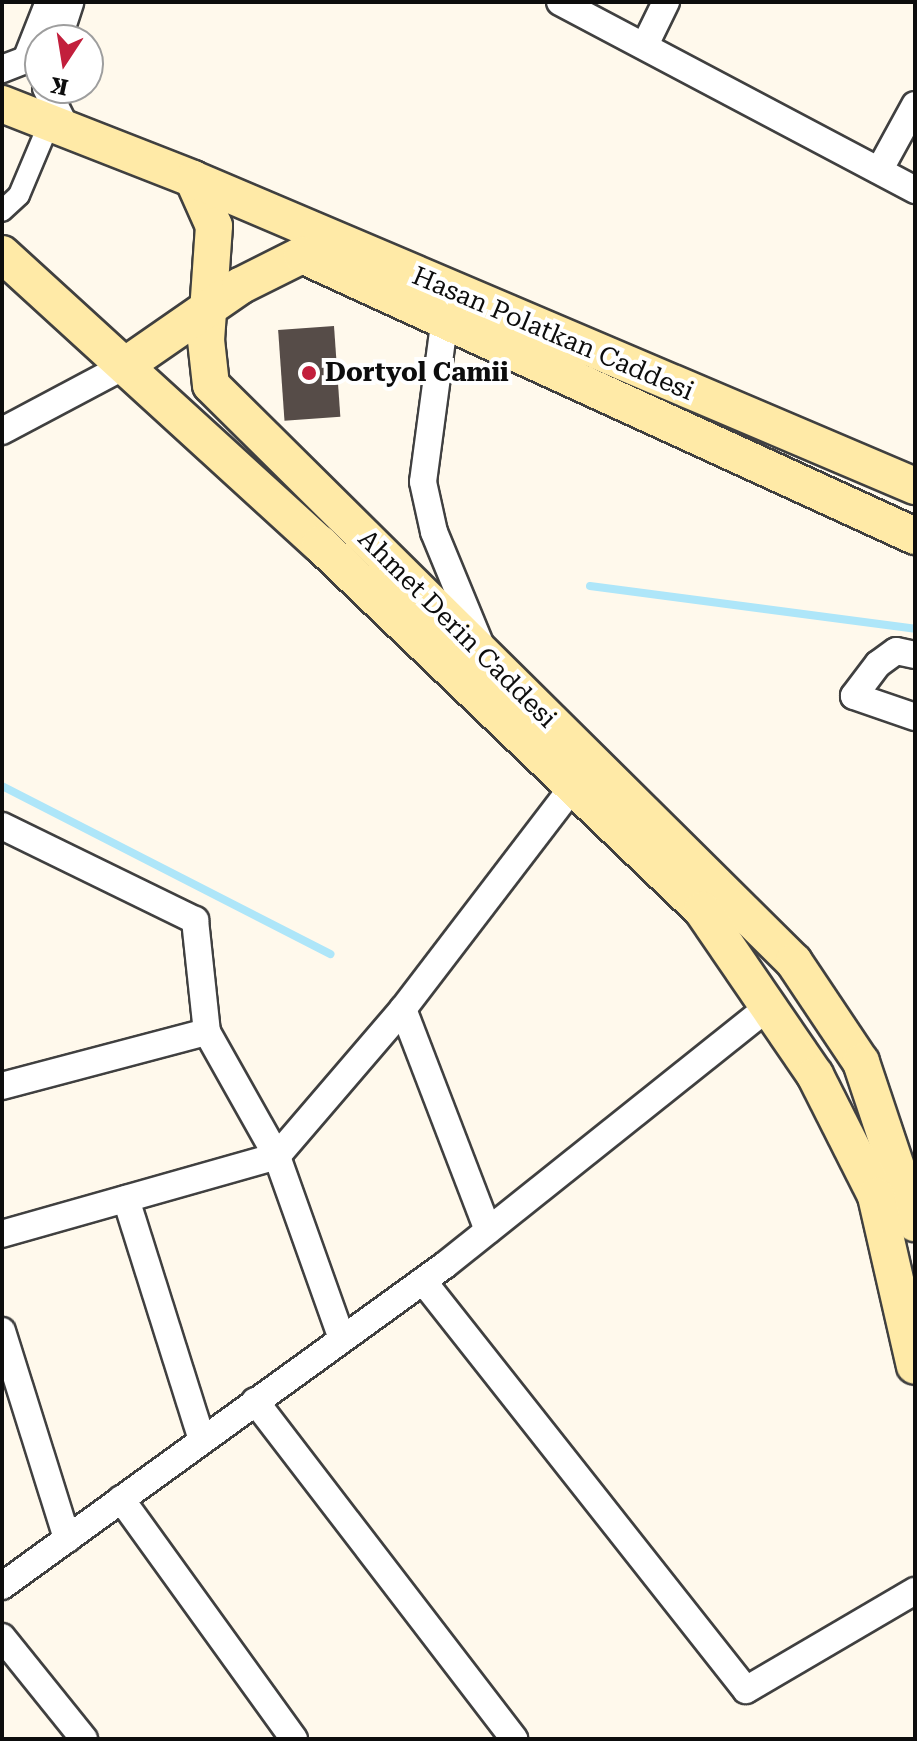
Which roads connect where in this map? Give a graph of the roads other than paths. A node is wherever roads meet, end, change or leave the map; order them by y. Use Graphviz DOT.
graph roads {
  1 [pos="49,2"];
  2 [pos="70,2"];
  3 [pos="560,2"];
  4 [pos="666,2"];
  5 [pos="63,24"];
  6 [pos="645,45"];
  7 [pos="2,69"];
  8 [pos="915,105"];
  9 [pos="57,107"];
  10 [pos="7,109"];
  11 [pos="880,169"];
  12 [pos="193,179"];
  13 [pos="915,190"];
  14 [pos="2,211"];
  15 [pos="2,254"];
  16 [pos="210,308"];
  17 [pos="445,317"];
  18 [pos="126,365"];
  19 [pos="2,431"];
  20 [pos="915,486"];
  21 [pos="915,536"];
  22 [pos="915,655"];
  23 [pos="485,657"];
  24 [pos="915,717"];
  25 [pos="573,787"];
  26 [pos="6,832"];
  27 [pos="768,1007"];
  28 [pos="403,1009"];
  29 [pos="207,1032"];
  30 [pos="2,1086"];
  31 [pos="277,1156"];
  32 [pos="126,1199"];
  33 [pos="911,1200"];
  34 [pos="488,1230"];
  35 [pos="2,1234"];
  36 [pos="423,1281"];
  37 [pos="2,1331"];
  38 [pos="342,1339"];
  39 [pos="915,1366"];
  40 [pos="255,1401"];
  41 [pos="202,1440"];
  42 [pos="121,1499"];
  43 [pos="67,1539"];
  44 [pos="2,1586"];
  45 [pos="915,1591"];
  46 [pos="2,1637"];
  47 [pos="84,1739"];
  48 [pos="294,1739"];
  49 [pos="514,1739"];
  1 -- 7 [label="street"];
  2 -- 5 [label="street"];
  3 -- 6 [label="street"];
  4 -- 6 [label="street"];
  6 -- 11 [label="street"];
  8 -- 11 [label="street"];
  9 -- 10 [label="main road"];
  9 -- 12 [label="main road"];
  9 -- 14 [label="street"];
  11 -- 13 [label="street"];
  12 -- 16 [label="main road, Ahmet Derin Caddesi"];
  12 -- 20 [label="main road, Hasan Polatkan Caddesi"];
  15 -- 18 [label="main road, Ahmet Derin Caddesi"];
  16 -- 17 [label="main road, Hasan Polatkan Caddesi"];
  16 -- 18 [label="main road"];
  16 -- 23 [label="main road, Ahmet Derin Caddesi"];
  17 -- 21 [label="main road, Hasan Polatkan Caddesi"];
  17 -- 23 [label="street"];
  18 -- 19 [label="street"];
  18 -- 25 [label="main road, Ahmet Derin Caddesi"];
  22 -- 24 [label="street"];
  23 -- 33 [label="main road, Ahmet Derin Caddesi"];
  25 -- 27 [label="main road, Ahmet Derin Caddesi"];
  25 -- 28 [label="street"];
  26 -- 29 [label="street"];
  27 -- 34 [label="street"];
  27 -- 39 [label="main road, Ahmet Derin Caddesi"];
  28 -- 31 [label="street"];
  28 -- 34 [label="street"];
  29 -- 30 [label="street"];
  29 -- 31 [label="street"];
  31 -- 32 [label="street"];
  31 -- 38 [label="street"];
  32 -- 35 [label="street"];
  32 -- 41 [label="street"];
  34 -- 36 [label="street"];
  36 -- 38 [label="street"];
  36 -- 45 [label="street"];
  37 -- 43 [label="street"];
  38 -- 40 [label="street"];
  40 -- 41 [label="street"];
  40 -- 49 [label="street"];
  41 -- 42 [label="street"];
  42 -- 43 [label="street"];
  42 -- 48 [label="street"];
  43 -- 44 [label="street"];
  46 -- 47 [label="street"];
}
